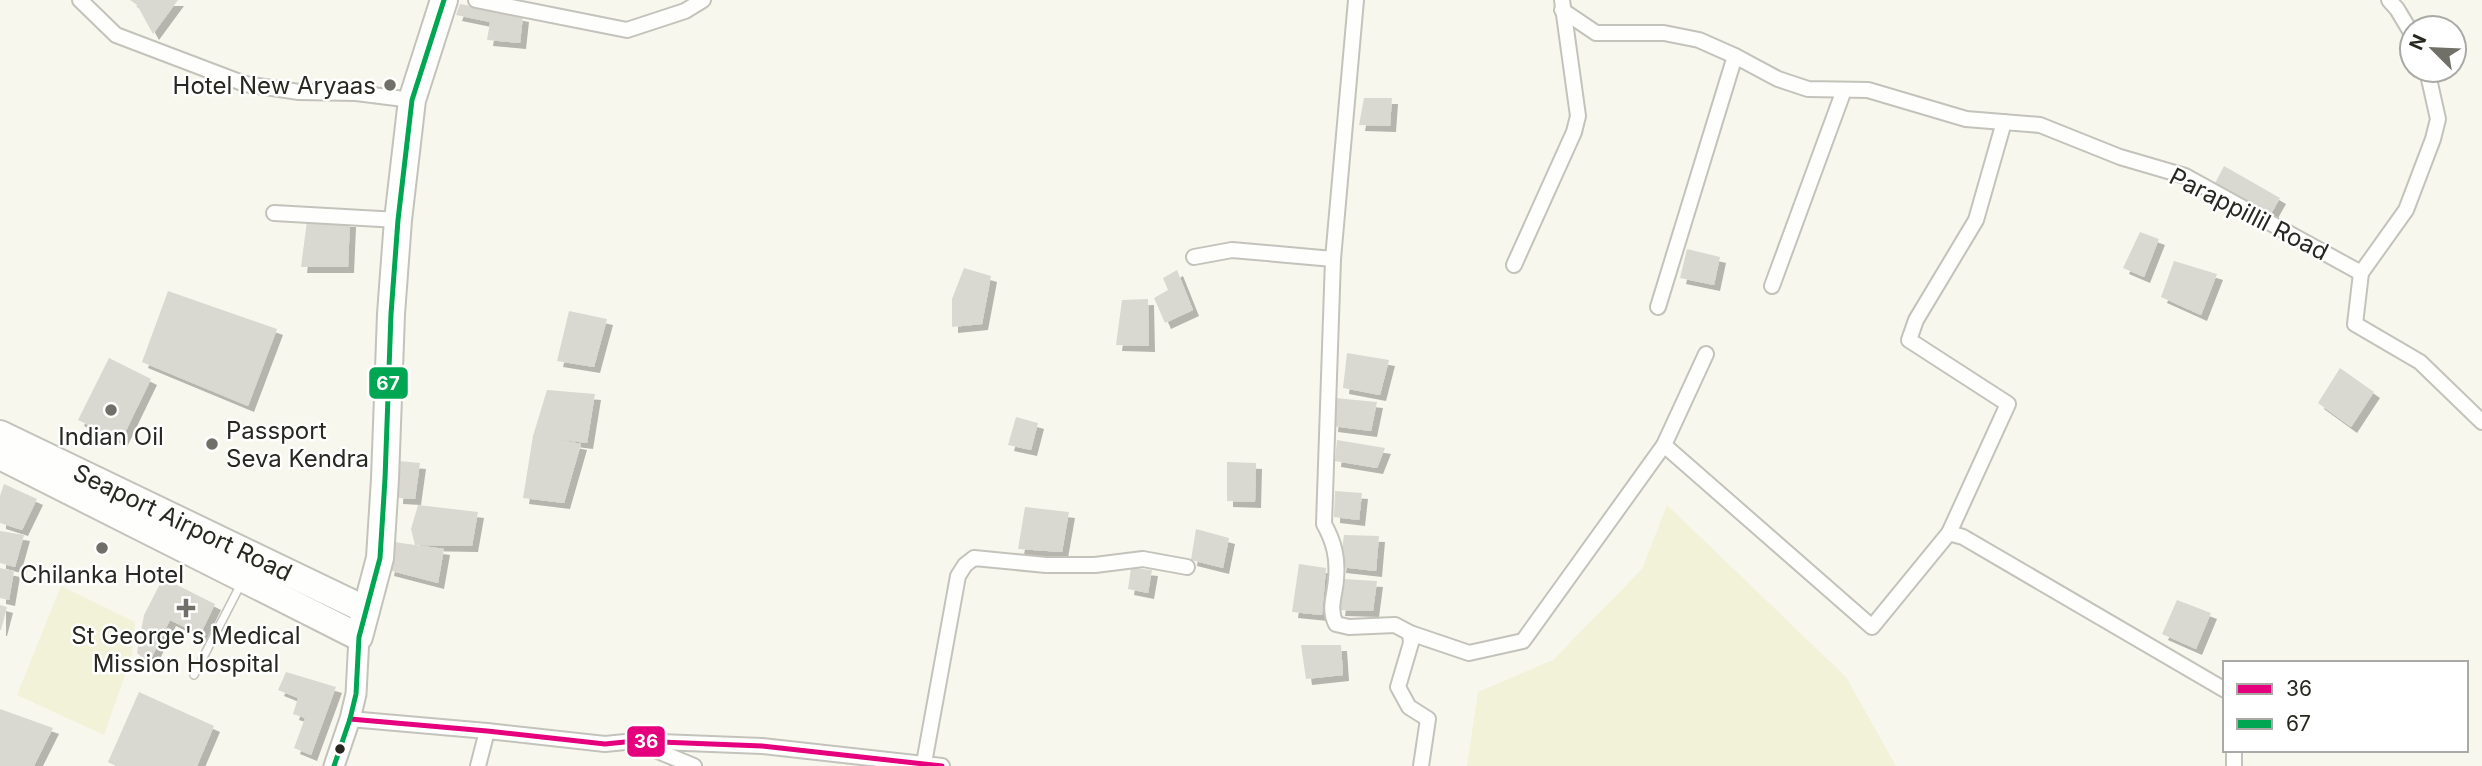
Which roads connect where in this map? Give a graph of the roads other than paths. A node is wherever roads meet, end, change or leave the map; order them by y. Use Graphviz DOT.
graph roads {
  1 [pos="80,0"];
  2 [pos="444,0"];
  3 [pos="476,0"];
  4 [pos="703,0"];
  5 [pos="1356,0"];
  6 [pos="2389,0"];
  7 [pos="1562,5"];
  8 [pos="2400,14"];
  9 [pos="1734,56"];
  10 [pos="2430,84"];
  11 [pos="1844,90"];
  12 [pos="412,100"];
  13 [pos="2004,122"];
  14 [pos="274,213"];
  15 [pos="398,220"];
  16 [pos="1194,257"];
  17 [pos="1333,259"];
  18 [pos="1514,265"];
  19 [pos="2361,273"];
  20 [pos="1772,286"];
  21 [pos="1658,307"];
  22 [pos="1706,354"];
  23 [pos="2482,422"];
  24 [pos="0,434"];
  25 [pos="1664,445"];
  26 [pos="0,456"];
  27 [pos="0,471"];
  28 [pos="1949,533"];
  29 [pos="153,535"];
  30 [pos="1187,567"];
  31 [pos="243,578"];
  32 [pos="366,610"];
  33 [pos="1410,633"];
  34 [pos="359,637"];
  35 [pos="194,675"];
  36 [pos="2223,689"];
  37 [pos="350,719"];
  38 [pos="487,731"];
  39 [pos="635,741"];
  40 [pos="924,763"];
  41 [pos="334,766"];
  42 [pos="478,766"];
  43 [pos="694,766"];
  44 [pos="942,766"];
  45 [pos="1421,766"];
  1 -- 12 [label="street"];
  2 -- 12 [label="highway"];
  3 -- 4 [label="street"];
  5 -- 17 [label="street"];
  6 -- 8 [label="street"];
  7 -- 9 [label="street, Parappillil Road"];
  7 -- 18 [label="street"];
  9 -- 11 [label="street, Parappillil Road"];
  9 -- 21 [label="street"];
  10 -- 19 [label="street"];
  11 -- 13 [label="street, Parappillil Road"];
  11 -- 20 [label="street"];
  12 -- 15 [label="highway"];
  13 -- 19 [label="street, Parappillil Road"];
  13 -- 28 [label="street"];
  14 -- 15 [label="street"];
  15 -- 32 [label="highway"];
  16 -- 17 [label="street"];
  17 -- 33 [label="street"];
  19 -- 23 [label="street"];
  22 -- 25 [label="street"];
  24 -- 32 [label="highway, Seaport Airport Road"];
  25 -- 28 [label="street"];
  25 -- 33 [label="street"];
  26 -- 29 [label="highway, Seaport Airport Road"];
  27 -- 29 [label="street"];
  28 -- 36 [label="street"];
  29 -- 31 [label="highway, Seaport Airport Road"];
  30 -- 40 [label="street"];
  31 -- 34 [label="highway, Seaport Airport Road"];
  31 -- 35 [label="lane"];
  32 -- 34 [label="highway"];
  33 -- 45 [label="street"];
  34 -- 37 [label="main road"];
  37 -- 38 [label="street"];
  37 -- 41 [label="main road"];
  38 -- 39 [label="street"];
  38 -- 42 [label="street"];
  39 -- 40 [label="street"];
  39 -- 43 [label="street"];
  40 -- 44 [label="street"];
}
